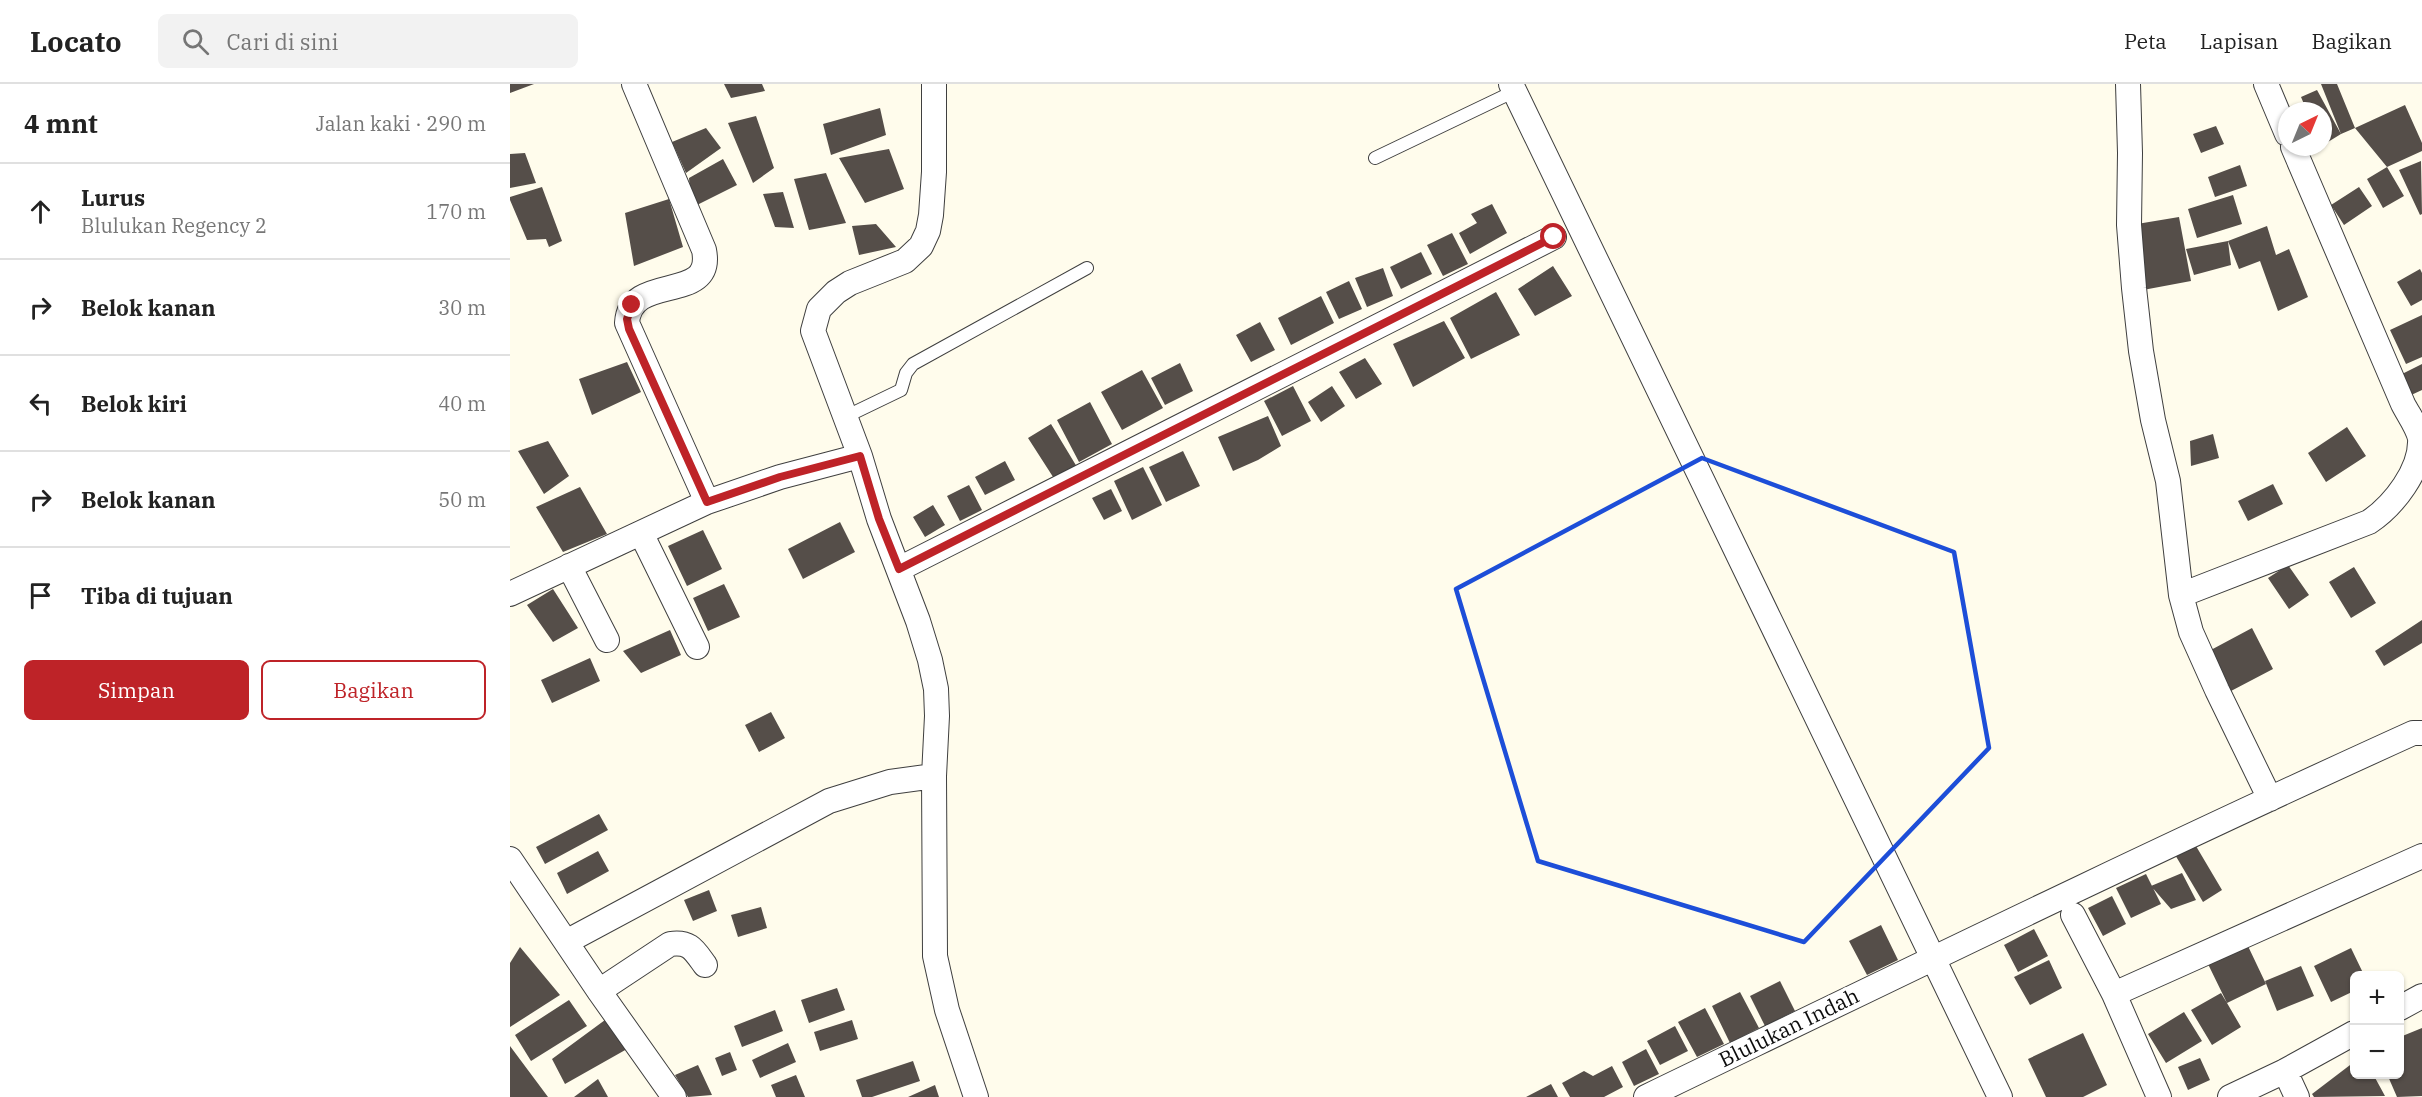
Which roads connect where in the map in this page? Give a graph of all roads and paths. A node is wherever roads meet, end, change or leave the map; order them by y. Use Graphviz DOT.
graph roads {
  1 [pos="634,84"];
  2 [pos="934,84"];
  3 [pos="2128,84"];
  4 [pos="2266,84"];
  5 [pos="1513,88"];
  6 [pos="2278,113"];
  7 [pos="2297,156"];
  8 [pos="1375,158"];
  9 [pos="1554,237"];
  10 [pos="1087,268"];
  11 [pos="845,417"];
  12 [pos="2421,438"];
  13 [pos="860,456"];
  14 [pos="707,502"];
  15 [pos="641,533"];
  16 [pos="569,566"];
  17 [pos="899,569"];
  18 [pos="510,594"];
  19 [pos="2181,595"];
  20 [pos="607,640"];
  21 [pos="697,647"];
  22 [pos="2422,733"];
  23 [pos="934,776"];
  24 [pos="2270,799"];
  25 [pos="2422,856"];
  26 [pos="510,859"];
  27 [pos="2073,915"];
  28 [pos="566,942"];
  29 [pos="1931,959"];
  30 [pos="705,965"];
  31 [pos="599,991"];
  32 [pos="2114,994"];
  33 [pos="2422,996"];
  34 [pos="2404,1006"];
  35 [pos="2350,1036"];
  36 [pos="2285,1071"];
  37 [pos="675,1097"];
  38 [pos="976,1097"];
  39 [pos="1646,1097"];
  40 [pos="2000,1097"];
  41 [pos="2159,1097"];
  42 [pos="2230,1097"];
  43 [pos="2297,1097"];
  1 -- 14 [label="street"];
  2 -- 11 [label="street"];
  3 -- 19 [label="street"];
  4 -- 6 [label="street"];
  5 -- 8 [label="lane"];
  5 -- 29 [label="street"];
  7 -- 12 [label="street"];
  9 -- 17 [label="street"];
  10 -- 11 [label="lane"];
  11 -- 13 [label="street"];
  12 -- 19 [label="street"];
  13 -- 14 [label="street"];
  13 -- 17 [label="street"];
  14 -- 15 [label="street"];
  15 -- 16 [label="street"];
  15 -- 21 [label="street"];
  16 -- 18 [label="street"];
  16 -- 20 [label="street"];
  17 -- 23 [label="street"];
  19 -- 24 [label="street"];
  22 -- 24 [label="street, Blulukan Indah"];
  23 -- 28 [label="street"];
  23 -- 38 [label="street"];
  24 -- 29 [label="street, Blulukan Indah"];
  25 -- 32 [label="street"];
  26 -- 28 [label="street"];
  27 -- 32 [label="street"];
  28 -- 31 [label="street"];
  29 -- 39 [label="street, Blulukan Indah"];
  29 -- 40 [label="street"];
  30 -- 31 [label="street"];
  31 -- 37 [label="street"];
  32 -- 41 [label="street"];
  33 -- 34 [label="street"];
  35 -- 36 [label="street"];
  36 -- 42 [label="street"];
  36 -- 43 [label="street"];
}
